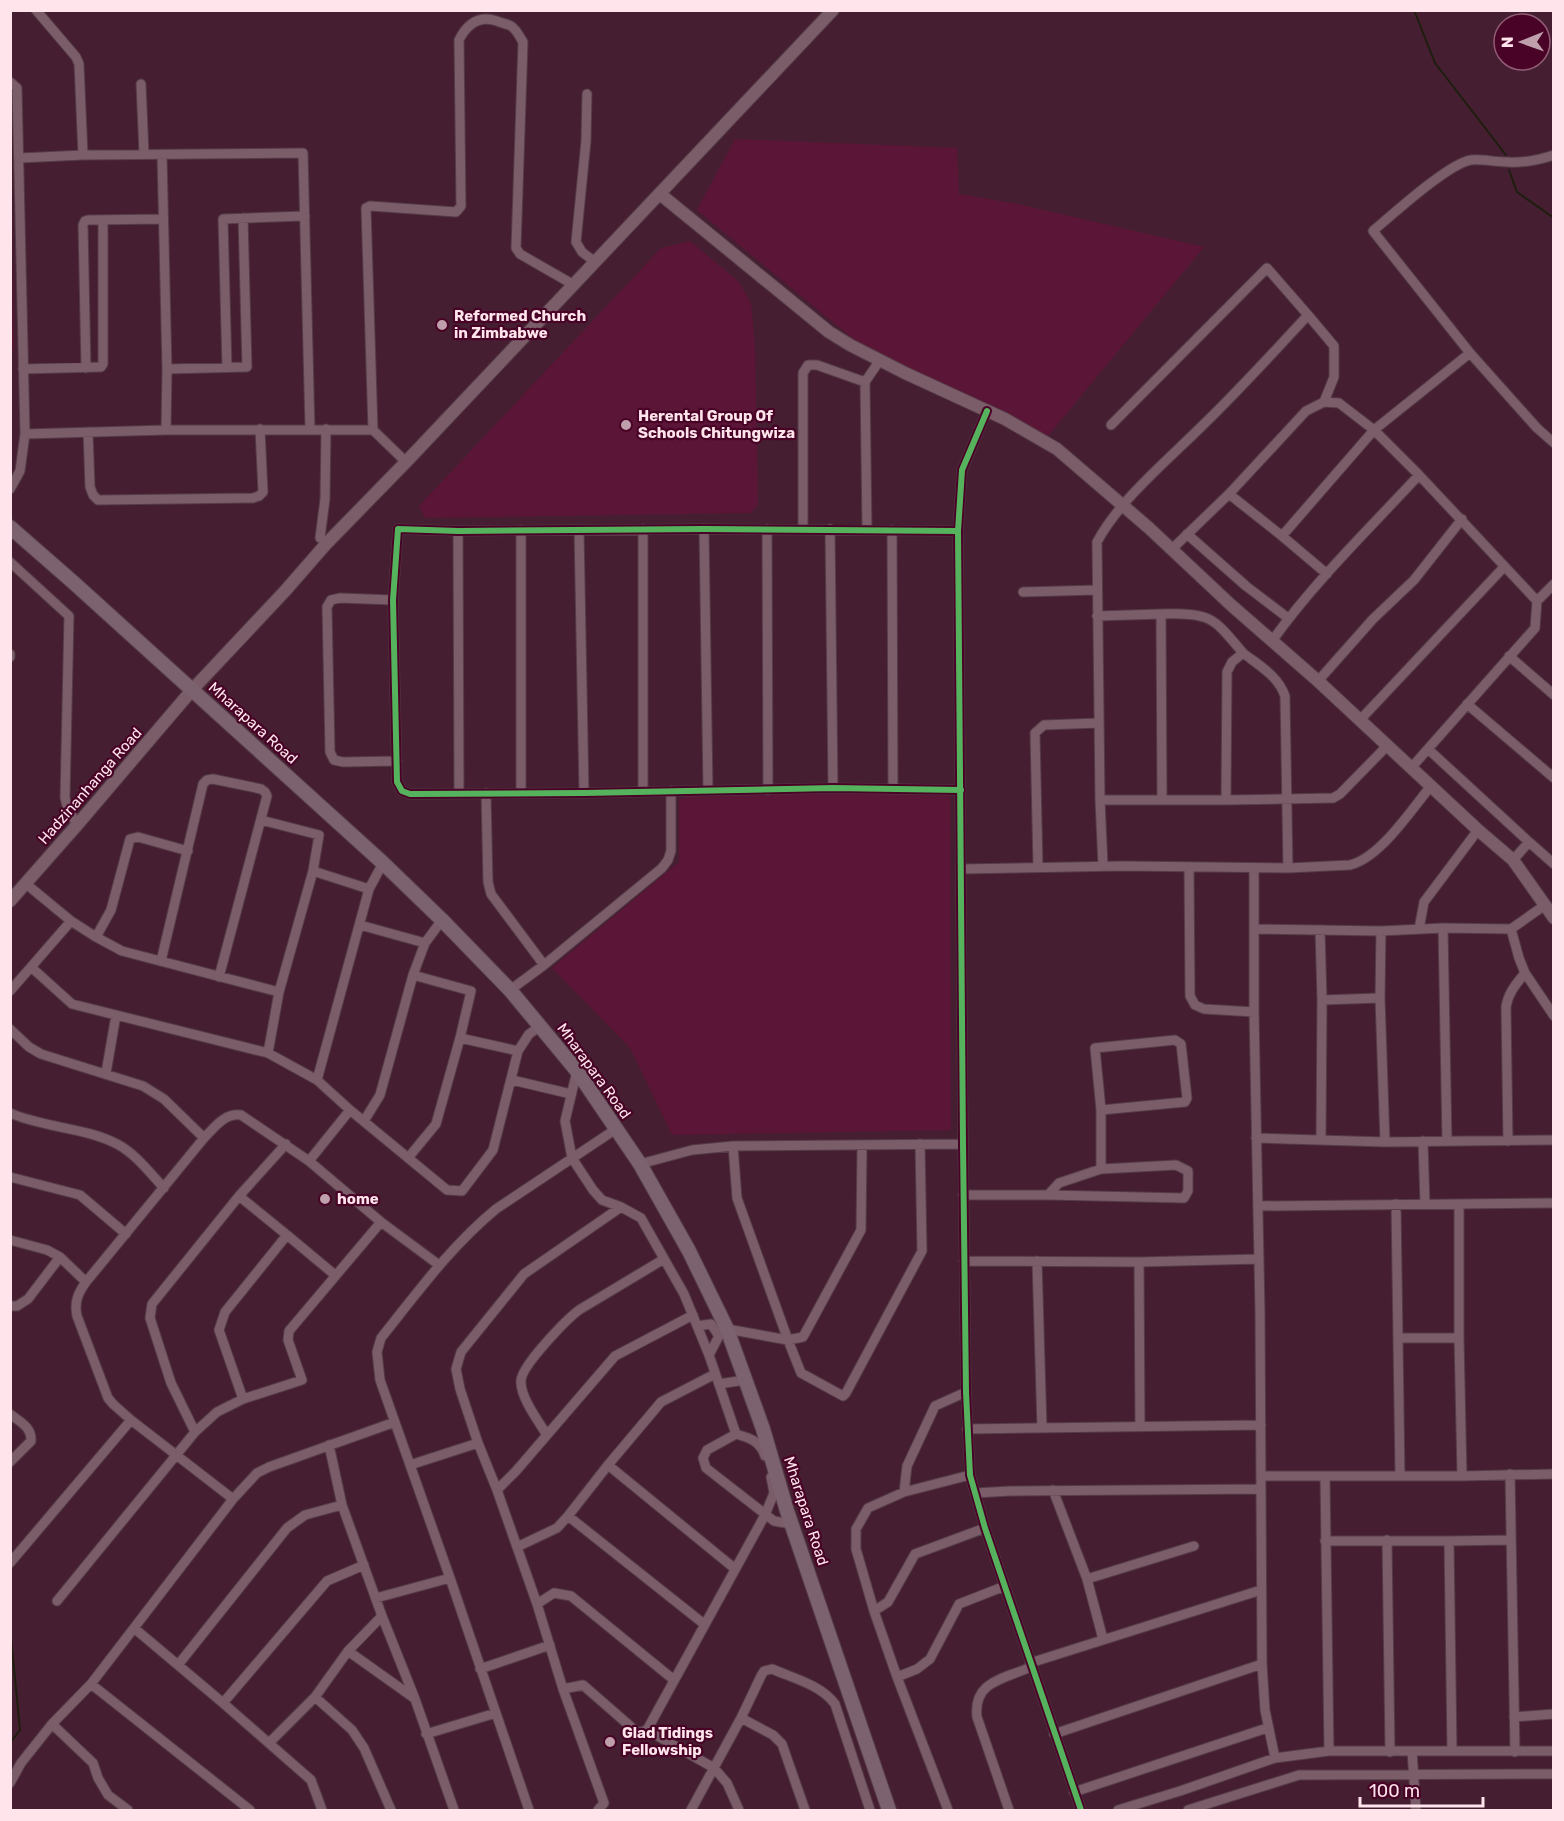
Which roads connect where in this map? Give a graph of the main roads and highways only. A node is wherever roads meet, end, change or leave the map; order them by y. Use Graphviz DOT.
graph roads {
  1 [pos="10,527"];
  2 [pos="889,1810"];
  1 -- 2 [label="main road, Mharapara Road"];
}
